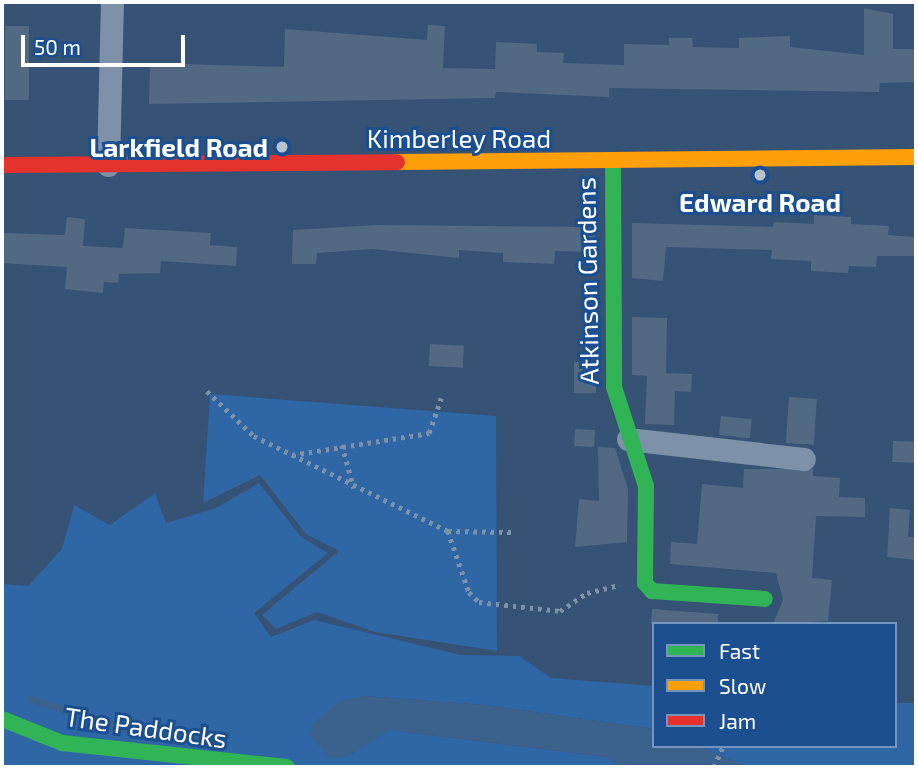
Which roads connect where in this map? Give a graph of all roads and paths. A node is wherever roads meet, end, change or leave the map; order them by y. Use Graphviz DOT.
graph roads {
  1 [pos="112,2"];
  2 [pos="916,157"];
  3 [pos="612,162"];
  4 [pos="108,164"];
  5 [pos="2,165"];
  6 [pos="207,391"];
  7 [pos="441,398"];
  8 [pos="628,439"];
  9 [pos="342,445"];
  10 [pos="291,455"];
  11 [pos="804,459"];
  12 [pos="354,488"];
  13 [pos="448,531"];
  14 [pos="512,532"];
  15 [pos="644,579"];
  16 [pos="765,599"];
  17 [pos="2,719"];
  18 [pos="722,748"];
  19 [pos="287,767"];
  20 [pos="715,767"];
  1 -- 4 [label="street"];
  2 -- 3 [label="street, Kimberley Road"];
  3 -- 4 [label="street, Kimberley Road"];
  3 -- 8 [label="street, Atkinson Gardens"];
  4 -- 5 [label="street, Kimberley Road"];
  6 -- 10 [label="path"];
  7 -- 9 [label="path"];
  8 -- 11 [label="street"];
  8 -- 15 [label="street, Atkinson Gardens"];
  9 -- 10 [label="path"];
  9 -- 12 [label="path"];
  10 -- 12 [label="path"];
  12 -- 13 [label="path"];
  13 -- 14 [label="path"];
  13 -- 15 [label="path"];
  15 -- 16 [label="street"];
  17 -- 19 [label="street, The Paddocks"];
  18 -- 20 [label="path"];
}
